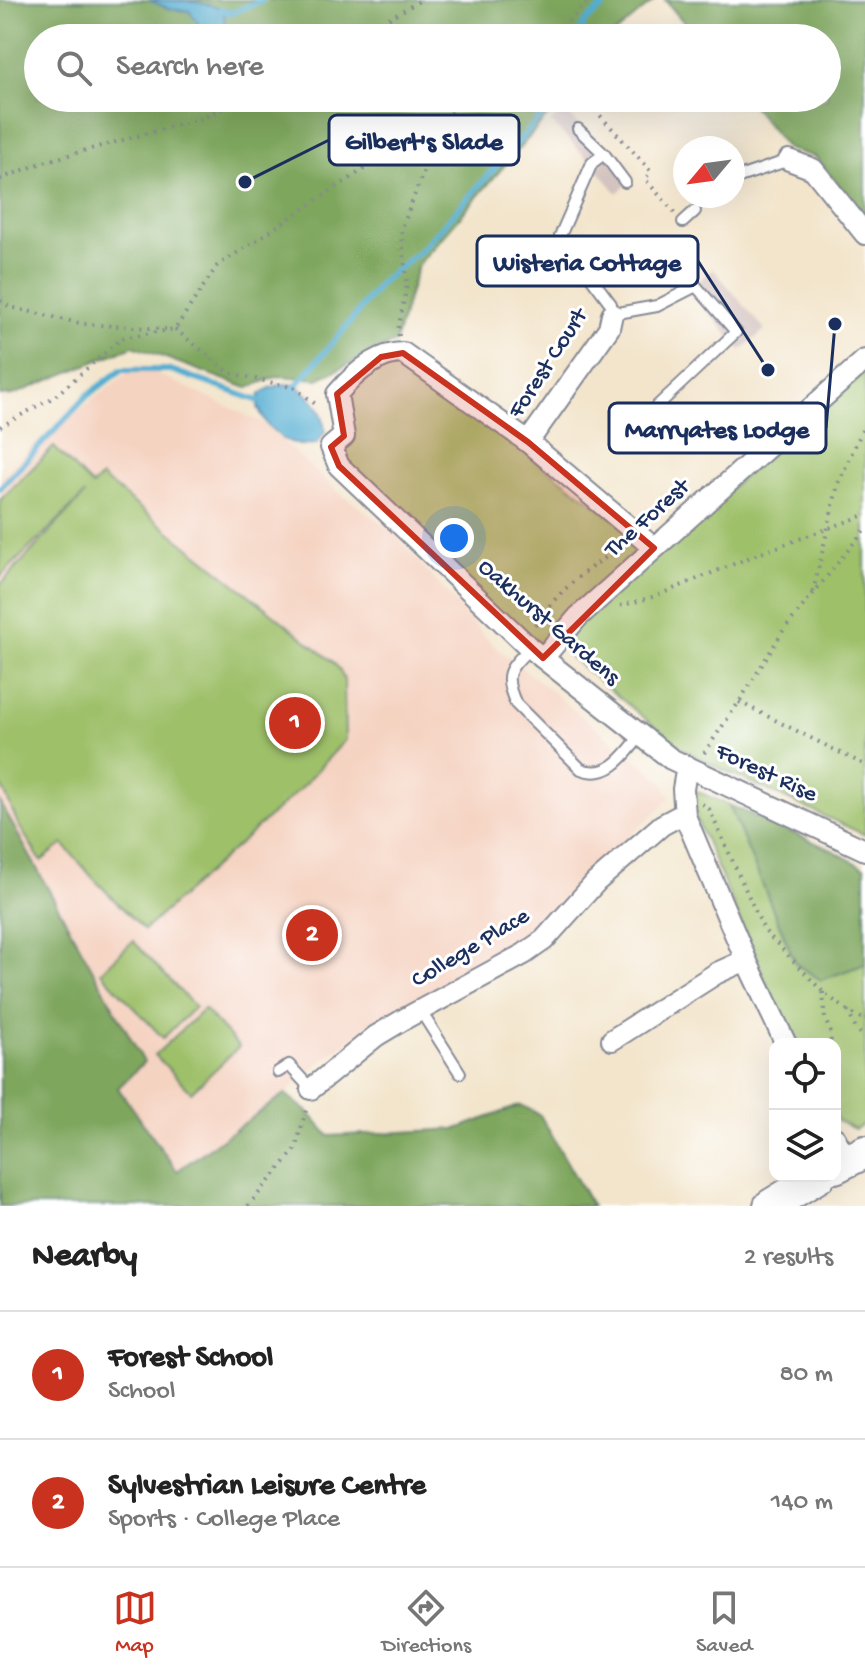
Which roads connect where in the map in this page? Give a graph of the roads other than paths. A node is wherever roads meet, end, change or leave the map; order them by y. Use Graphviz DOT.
graph roads {
  1 [pos="578,129"];
  2 [pos="604,154"];
  3 [pos="789,160"];
  4 [pos="745,175"];
  5 [pos="625,182"];
  6 [pos="695,211"];
  7 [pos="683,222"];
  8 [pos="865,234"];
  9 [pos="612,314"];
  10 [pos="865,360"];
  11 [pos="639,423"];
  12 [pos="528,442"];
  13 [pos="649,544"];
  14 [pos="534,651"];
  15 [pos="641,735"];
  16 [pos="691,767"];
  17 [pos="685,816"];
  18 [pos="865,850"];
  19 [pos="746,960"];
  20 [pos="420,1010"];
  21 [pos="783,1038"];
  22 [pos="612,1040"];
  23 [pos="278,1072"];
  24 [pos="460,1073"];
  25 [pos="313,1087"];
  26 [pos="809,1182"];
  27 [pos="770,1206"];
  1 -- 2 [label="lane"];
  2 -- 5 [label="lane"];
  2 -- 9 [label="lane, Forest Court"];
  3 -- 4 [label="lane"];
  3 -- 8 [label="street"];
  6 -- 7 [label="lane"];
  9 -- 11 [label="lane"];
  9 -- 12 [label="street, Forest Court"];
  10 -- 13 [label="street, The Forest"];
  12 -- 13 [label="street"];
  12 -- 14 [label="street, Oakhurst Gardens"];
  13 -- 14 [label="street, The Forest"];
  14 -- 15 [label="street, Oakhurst Gardens"];
  14 -- 15 [label="lane"];
  15 -- 16 [label="street, Oakhurst Gardens"];
  16 -- 17 [label="street"];
  16 -- 18 [label="street, Forest Rise"];
  17 -- 19 [label="street"];
  17 -- 20 [label="street, College Place"];
  19 -- 21 [label="street"];
  19 -- 22 [label="street"];
  20 -- 24 [label="lane"];
  20 -- 25 [label="street, College Place"];
  23 -- 25 [label="lane"];
  26 -- 27 [label="main road"];
}
